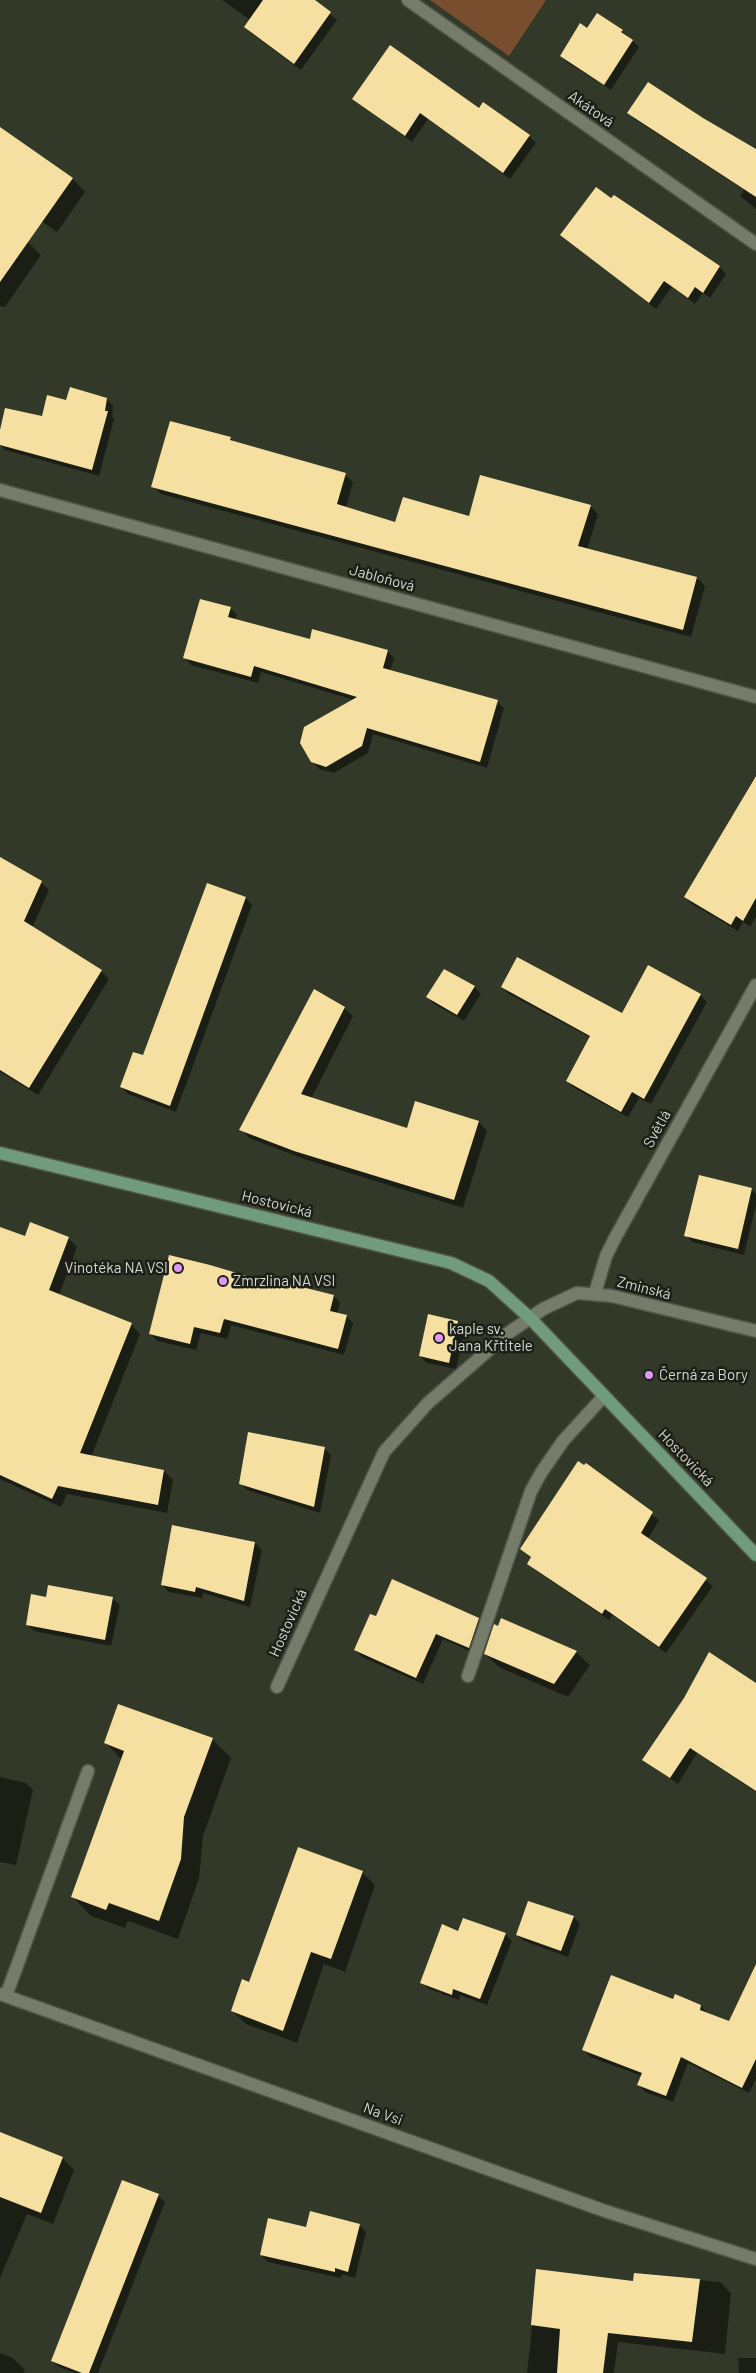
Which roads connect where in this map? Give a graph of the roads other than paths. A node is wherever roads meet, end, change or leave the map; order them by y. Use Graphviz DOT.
graph roads {
  1 [pos="408,0"];
  2 [pos="756,244"];
  3 [pos="0,490"];
  4 [pos="756,697"];
  5 [pos="756,985"];
  6 [pos="0,1153"];
  7 [pos="595,1293"];
  8 [pos="530,1318"];
  9 [pos="756,1331"];
  10 [pos="604,1396"];
  11 [pos="756,1555"];
  12 [pos="468,1676"];
  13 [pos="277,1687"];
  14 [pos="88,1771"];
  15 [pos="3,1995"];
  16 [pos="756,2259"];
  1 -- 2 [label="street, Akátová"];
  3 -- 4 [label="street, Jabloňová"];
  5 -- 7 [label="street, Světlá"];
  6 -- 8 [label="main road, Hostovická"];
  7 -- 8 [label="street, Zminská"];
  7 -- 9 [label="street, Zminská"];
  8 -- 10 [label="main road, Hostovická"];
  8 -- 13 [label="street, Hostovická"];
  10 -- 11 [label="main road, Hostovická"];
  10 -- 12 [label="street"];
  14 -- 15 [label="street"];
  15 -- 16 [label="street, Na Vsi"];
}
